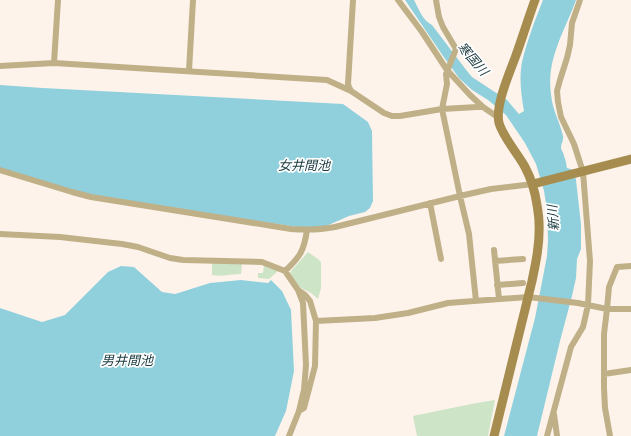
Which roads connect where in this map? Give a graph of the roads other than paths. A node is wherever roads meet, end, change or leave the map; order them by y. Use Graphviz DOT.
graph roads {
  1 [pos="58,0"];
  2 [pos="193,0"];
  3 [pos="353,0"];
  4 [pos="398,0"];
  5 [pos="436,0"];
  6 [pos="535,0"];
  7 [pos="580,0"];
  8 [pos="54,63"];
  9 [pos="0,66"];
  10 [pos="448,68"];
  11 [pos="189,71"];
  12 [pos="351,91"];
  13 [pos="484,107"];
  14 [pos="442,109"];
  15 [pos="498,115"];
  16 [pos="631,160"];
  17 [pos="0,170"];
  18 [pos="581,172"];
  19 [pos="535,183"];
  20 [pos="460,196"];
  21 [pos="430,203"];
  22 [pos="307,230"];
  23 [pos="0,234"];
  24 [pos="494,250"];
  25 [pos="441,259"];
  26 [pos="523,259"];
  27 [pos="495,261"];
  28 [pos="631,266"];
  29 [pos="285,271"];
  30 [pos="523,283"];
  31 [pos="497,286"];
  32 [pos="298,290"];
  33 [pos="530,297"];
  34 [pos="499,299"];
  35 [pos="476,301"];
  36 [pos="588,305"];
  37 [pos="607,308"];
  38 [pos="631,309"];
  39 [pos="316,321"];
  40 [pos="631,370"];
  41 [pos="604,374"];
  42 [pos="553,410"];
  43 [pos="299,411"];
  44 [pos="289,436"];
  45 [pos="494,436"];
  46 [pos="547,436"];
  47 [pos="557,436"];
  48 [pos="610,436"];
  1 -- 8 [label="street"];
  2 -- 11 [label="street"];
  3 -- 12 [label="street"];
  4 -- 10 [label="street"];
  5 -- 10 [label="street"];
  6 -- 15 [label="street"];
  7 -- 18 [label="street"];
  8 -- 9 [label="street"];
  8 -- 11 [label="street"];
  10 -- 13 [label="street"];
  10 -- 14 [label="street"];
  11 -- 12 [label="street"];
  12 -- 14 [label="street"];
  13 -- 14 [label="street"];
  13 -- 15 [label="street"];
  14 -- 20 [label="street"];
  15 -- 19 [label="street"];
  16 -- 18 [label="street"];
  17 -- 22 [label="street"];
  18 -- 19 [label="street"];
  18 -- 36 [label="street"];
  19 -- 20 [label="street"];
  19 -- 33 [label="street"];
  20 -- 21 [label="street"];
  20 -- 35 [label="street"];
  21 -- 22 [label="street"];
  21 -- 25 [label="street"];
  22 -- 29 [label="street"];
  23 -- 29 [label="street"];
  24 -- 27 [label="street"];
  26 -- 27 [label="street"];
  27 -- 31 [label="street"];
  28 -- 37 [label="street"];
  29 -- 32 [label="street"];
  30 -- 31 [label="street"];
  31 -- 34 [label="street"];
  32 -- 39 [label="street"];
  32 -- 43 [label="street"];
  33 -- 34 [label="street"];
  33 -- 36 [label="street"];
  33 -- 45 [label="street"];
  34 -- 35 [label="street"];
  35 -- 39 [label="street"];
  36 -- 37 [label="street"];
  36 -- 42 [label="street"];
  37 -- 38 [label="street"];
  37 -- 41 [label="street"];
  39 -- 43 [label="street"];
  40 -- 41 [label="street"];
  41 -- 48 [label="street"];
  42 -- 46 [label="street"];
  42 -- 47 [label="street"];
  43 -- 44 [label="street"];
}
